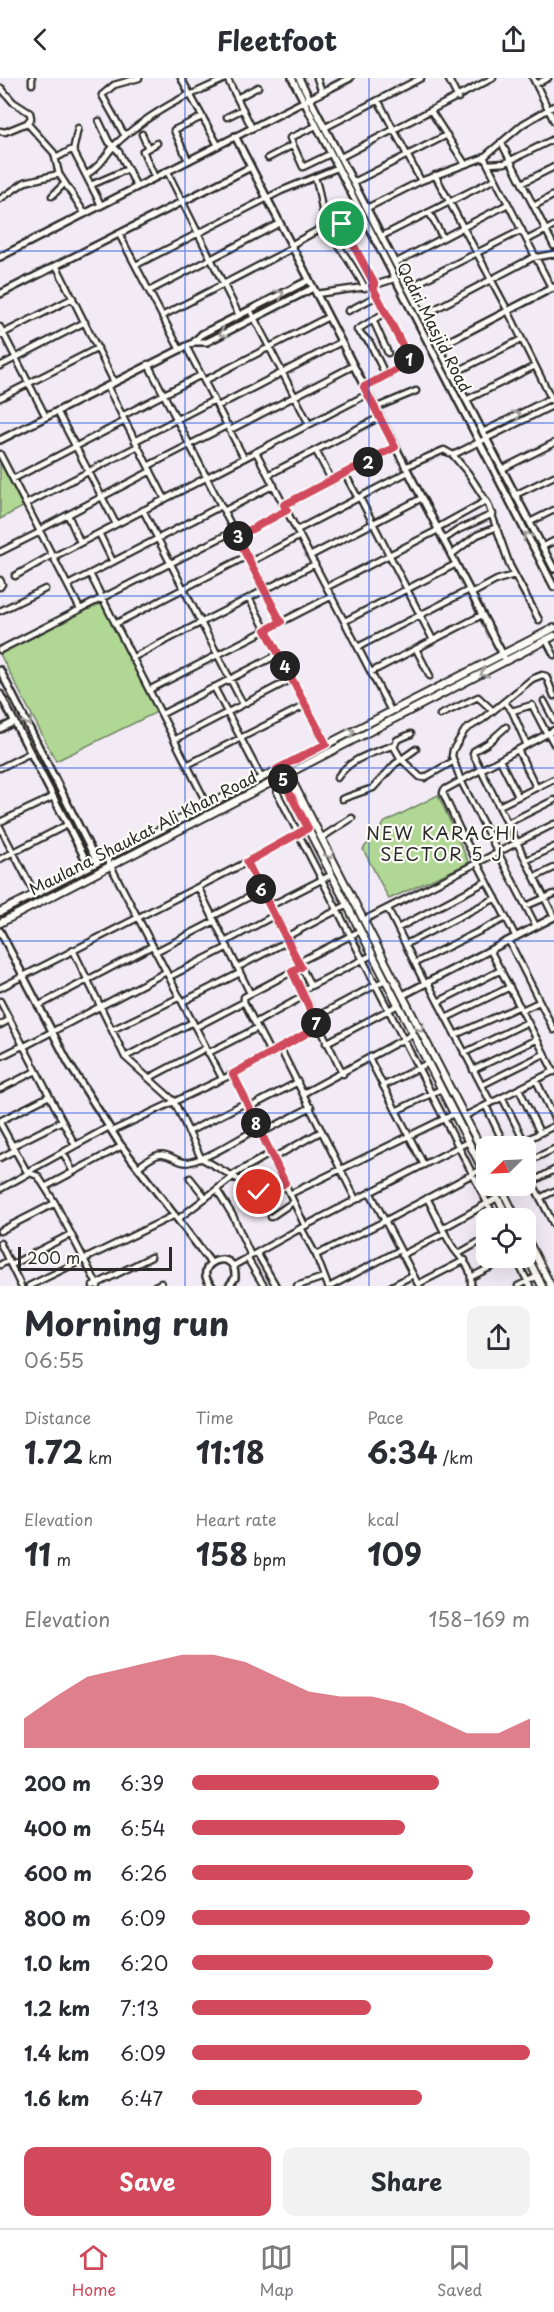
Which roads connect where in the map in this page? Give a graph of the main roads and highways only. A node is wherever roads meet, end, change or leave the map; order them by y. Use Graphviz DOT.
graph roads {
  1 [pos="554,628"];
  2 [pos="554,636"];
  3 [pos="284,765"];
  4 [pos="277,769"];
  5 [pos="288,773"];
  6 [pos="281,777"];
  7 [pos="0,912"];
  8 [pos="0,922"];
  9 [pos="476,1138"];
  10 [pos="476,1157"];
  11 [pos="536,1257"];
  12 [pos="534,1268"];
  13 [pos="542,1286"];
  14 [pos="551,1286"];
  3 -- 1 [label="main road, Maulana Shaukat Ali Khan Road, one-way"];
  2 -- 5 [label="main road, Maulana Shaukat Ali Khan Road, one-way"];
  3 -- 4 [label="main road, Maulana Shaukat Ali Khan Road"];
  3 -- 5 [label="main road"];
  4 -- 6 [label="main road"];
  4 -- 7 [label="main road, Maulana Shaukat Ali Khan Road"];
  5 -- 6 [label="main road, Maulana Shaukat Ali Khan Road"];
  5 -- 9 [label="main road, one-way"];
  6 -- 8 [label="main road, Maulana Shaukat Ali Khan Road"];
  6 -- 10 [label="main road"];
  11 -- 14 [label="main road"];
  12 -- 13 [label="main road"];
}
